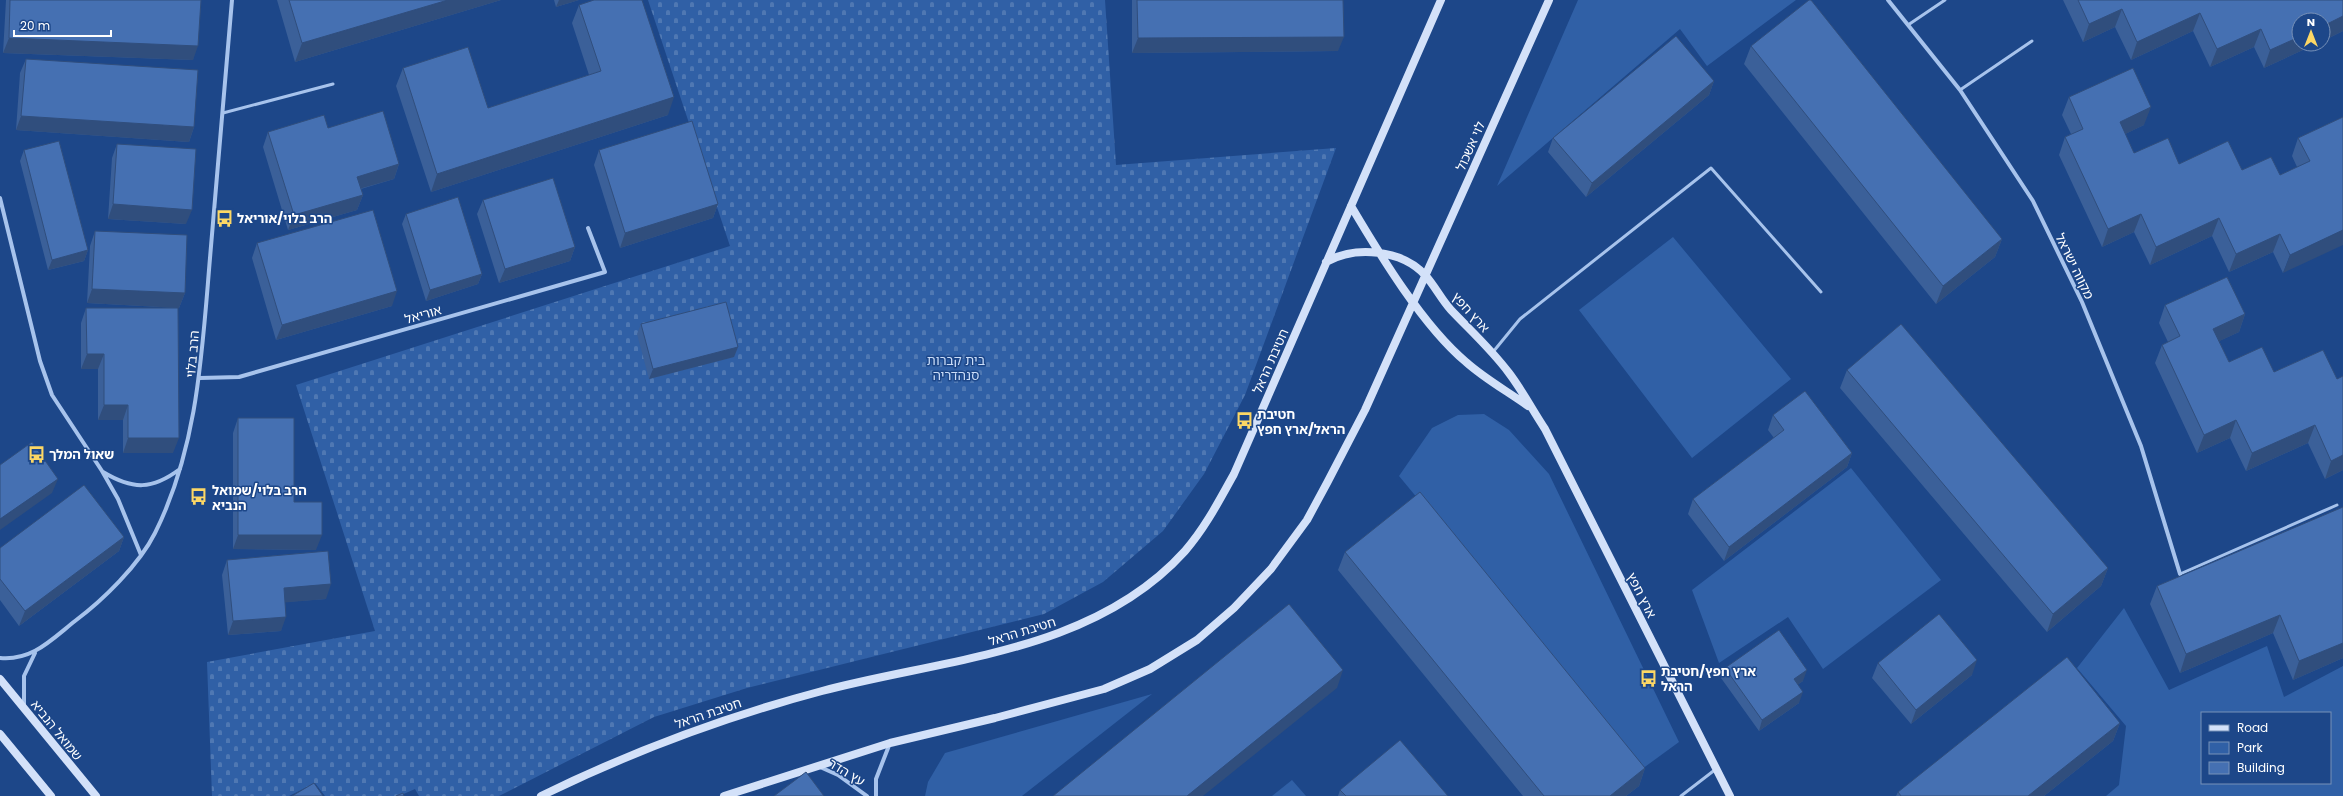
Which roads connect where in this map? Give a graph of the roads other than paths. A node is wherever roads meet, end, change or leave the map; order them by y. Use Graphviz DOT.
graph roads {
  1 [pos="232,0"];
  2 [pos="1441,0"];
  3 [pos="1549,0"];
  4 [pos="1888,0"];
  5 [pos="1945,0"];
  6 [pos="1908,25"];
  7 [pos="2032,41"];
  8 [pos="333,84"];
  9 [pos="1960,90"];
  10 [pos="223,113"];
  11 [pos="0,198"];
  12 [pos="1351,206"];
  13 [pos="588,228"];
  14 [pos="1380,253"];
  15 [pos="1326,262"];
  16 [pos="1426,276"];
  17 [pos="1821,292"];
  18 [pos="1414,302"];
  19 [pos="1492,352"];
  20 [pos="200,378"];
  21 [pos="1530,407"];
  22 [pos="181,468"];
  23 [pos="102,471"];
  24 [pos="2337,505"];
  25 [pos="141,555"];
  26 [pos="2180,574"];
  27 [pos="35,653"];
  28 [pos="0,658"];
  29 [pos="0,679"];
  30 [pos="24,708"];
  31 [pos="0,734"];
  32 [pos="890,743"];
  33 [pos="816,765"];
  34 [pos="1716,769"];
  35 [pos="51,796"];
  36 [pos="96,796"];
  37 [pos="542,796"];
  38 [pos="724,796"];
  39 [pos="867,796"];
  40 [pos="876,796"];
  41 [pos="1681,796"];
  42 [pos="1730,796"];
  1 -- 10 [label="street, הרב בלוי"];
  2 -- 12 [label="street"];
  3 -- 16 [label="street, לוי אשכול"];
  4 -- 6 [label="street, מקווה ישראל"];
  5 -- 6 [label="lane"];
  6 -- 9 [label="street, מקווה ישראל"];
  7 -- 9 [label="lane"];
  8 -- 10 [label="lane"];
  9 -- 26 [label="street, מקווה ישראל"];
  10 -- 20 [label="street, הרב בלוי"];
  11 -- 23 [label="street"];
  12 -- 14 [label="street, ארץ חפץ"];
  12 -- 15 [label="street"];
  13 -- 20 [label="street, אוריאל"];
  14 -- 15 [label="street, ארץ חפץ"];
  14 -- 16 [label="street, ארץ חפץ"];
  14 -- 18 [label="street, ארץ חפץ"];
  15 -- 37 [label="street, חטיבת הראל"];
  16 -- 18 [label="street, לוי אשכול"];
  16 -- 19 [label="street, ארץ חפץ"];
  17 -- 19 [label="lane"];
  18 -- 21 [label="street, ארץ חפץ"];
  18 -- 32 [label="street"];
  19 -- 21 [label="street, ארץ חפץ"];
  20 -- 22 [label="street, הרב בלוי"];
  21 -- 34 [label="street, ארץ חפץ"];
  22 -- 23 [label="street"];
  22 -- 25 [label="street, הרב בלוי"];
  23 -- 25 [label="street"];
  24 -- 26 [label="lane"];
  25 -- 27 [label="street, הרב בלוי"];
  27 -- 28 [label="street, הרב בלוי"];
  27 -- 30 [label="street, הרב בלוי"];
  29 -- 30 [label="street, שמואל הנביא"];
  30 -- 36 [label="street, שמואל הנביא"];
  31 -- 35 [label="street"];
  32 -- 33 [label="street"];
  32 -- 40 [label="street, עץ הדר"];
  33 -- 38 [label="street"];
  33 -- 39 [label="street, עץ הדר"];
  34 -- 41 [label="lane"];
  34 -- 42 [label="street, ארץ חפץ"];
}
